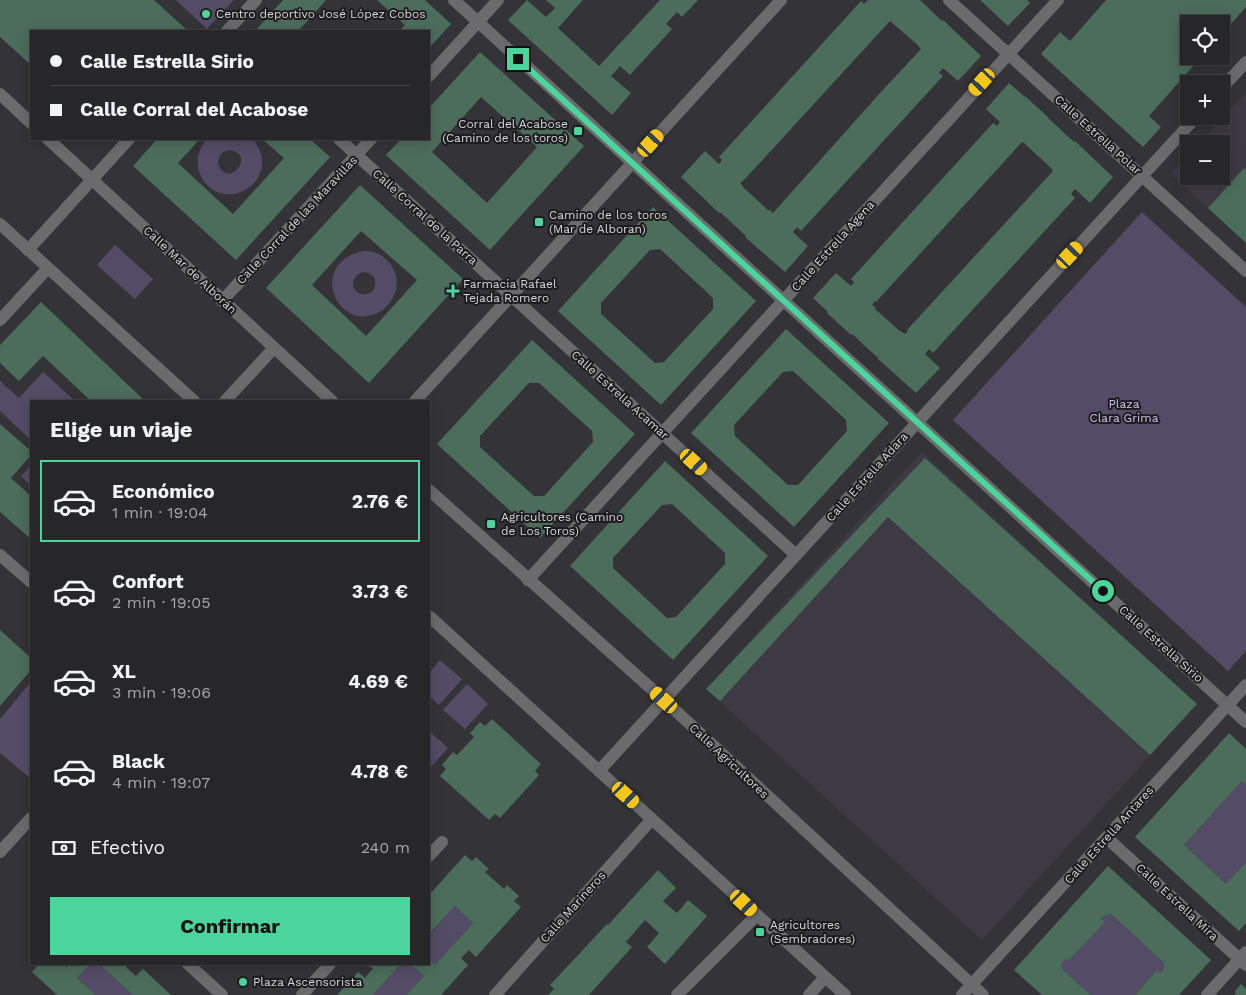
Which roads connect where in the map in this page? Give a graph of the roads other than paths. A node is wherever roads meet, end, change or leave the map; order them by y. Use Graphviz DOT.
graph roads {
  1 [pos="256,0"];
  2 [pos="454,0"];
  3 [pos="498,0"];
  4 [pos="781,0"];
  5 [pos="949,0"];
  6 [pos="1058,0"];
  7 [pos="478,22"];
  8 [pos="228,30"];
  9 [pos="1008,54"];
  10 [pos="1246,62"];
  11 [pos="430,75"];
  12 [pos="1230,79"];
  13 [pos="0,94"];
  14 [pos="30,122"];
  15 [pos="1189,125"];
  16 [pos="49,140"];
  17 [pos="128,140"];
  18 [pos="340,140"];
  19 [pos="370,140"];
  20 [pos="357,155"];
  21 [pos="633,163"];
  22 [pos="1142,176"];
  23 [pos="92,179"];
  24 [pos="0,224"];
  25 [pos="28,250"];
  26 [pos="48,268"];
  27 [pos="1246,271"];
  28 [pos="511,296"];
  29 [pos="783,300"];
  30 [pos="222,301"];
  31 [pos="0,320"];
  32 [pos="274,348"];
  33 [pos="193,400"];
  34 [pos="225,400"];
  35 [pos="331,400"];
  36 [pos="416,400"];
  37 [pos="918,422"];
  38 [pos="662,433"];
  39 [pos="430,491"];
  40 [pos="0,555"];
  41 [pos="796,555"];
  42 [pos="528,580"];
  43 [pos="30,581"];
  44 [pos="430,617"];
  45 [pos="1246,685"];
  46 [pos="664,700"];
  47 [pos="1228,705"];
  48 [pos="1246,722"];
  49 [pos="599,771"];
  50 [pos="30,819"];
  51 [pos="652,819"];
  52 [pos="1107,838"];
  53 [pos="442,842"];
  54 [pos="0,852"];
  55 [pos="430,855"];
  56 [pos="757,915"];
  57 [pos="1244,959"];
  58 [pos="189,965"];
  59 [pos="329,965"];
  60 [pos="824,977"];
  61 [pos="972,985"];
  62 [pos="222,995"];
  63 [pos="302,995"];
  64 [pos="495,995"];
  65 [pos="677,995"];
  66 [pos="809,995"];
  67 [pos="845,995"];
  68 [pos="962,995"];
  69 [pos="983,995"];
  70 [pos="1207,995"];
  1 -- 8 [label="street"];
  2 -- 7 [label="street, Calle Estrella Sirio"];
  3 -- 7 [label="street"];
  4 -- 21 [label="street"];
  5 -- 9 [label="street, Calle Estrella Polar"];
  6 -- 9 [label="street, Calle Estrella Agena"];
  7 -- 11 [label="street"];
  7 -- 21 [label="street, Calle Estrella Sirio"];
  9 -- 22 [label="street, Calle Estrella Polar"];
  9 -- 29 [label="street, Calle Estrella Agena"];
  10 -- 12 [label="street"];
  13 -- 14 [label="street"];
  15 -- 22 [label="street, Calle Estrella Adara"];
  16 -- 23 [label="street, Calle Mar de Alborán"];
  17 -- 23 [label="street"];
  18 -- 20 [label="street, Calle Corral de la Parra"];
  19 -- 20 [label="street, Calle Corral de las Maravillas"];
  20 -- 28 [label="street, Calle Corral de la Parra"];
  20 -- 30 [label="street, Calle Corral de las Maravillas"];
  21 -- 28 [label="street"];
  21 -- 29 [label="street, Calle Estrella Sirio"];
  22 -- 27 [label="street, Calle Estrella Polar"];
  22 -- 37 [label="street, Calle Estrella Adara"];
  23 -- 25 [label="street"];
  23 -- 30 [label="street, Calle Mar de Alborán"];
  24 -- 25 [label="street"];
  25 -- 26 [label="street"];
  26 -- 31 [label="street"];
  26 -- 33 [label="street"];
  28 -- 36 [label="street"];
  28 -- 38 [label="street, Calle Estrella Acamar"];
  29 -- 37 [label="street, Calle Estrella Sirio"];
  29 -- 38 [label="street, Calle Estrella Agena"];
  30 -- 32 [label="street, Calle Mar de Alborán"];
  32 -- 34 [label="street"];
  32 -- 35 [label="street, Calle Mar de Alborán"];
  37 -- 41 [label="street, Calle Estrella Adara"];
  37 -- 47 [label="street, Calle Estrella Sirio"];
  38 -- 41 [label="street, Calle Estrella Acamar"];
  38 -- 42 [label="street, Calle Estrella Agena"];
  39 -- 42 [label="street, Calle Agricultores"];
  40 -- 43 [label="street"];
  41 -- 46 [label="street, Calle Estrella Adara"];
  42 -- 46 [label="street, Calle Agricultores"];
  44 -- 49 [label="street"];
  45 -- 47 [label="street, Calle Estrella Antares"];
  46 -- 49 [label="street, Calle Estrella Adara"];
  46 -- 61 [label="street, Calle Agricultores"];
  47 -- 48 [label="street, Calle Estrella Sirio"];
  47 -- 52 [label="street, Calle Estrella Antares"];
  49 -- 51 [label="street"];
  50 -- 54 [label="street"];
  51 -- 56 [label="street"];
  51 -- 64 [label="street, Calle Marineros"];
  52 -- 57 [label="street, Calle Estrella Mira"];
  52 -- 61 [label="street, Calle Estrella Antares"];
  53 -- 55 [label="street"];
  56 -- 60 [label="street"];
  56 -- 65 [label="street"];
  57 -- 70 [label="street"];
  58 -- 62 [label="street"];
  59 -- 63 [label="street"];
  60 -- 66 [label="street"];
  60 -- 67 [label="street"];
  61 -- 68 [label="street, Calle Estrella Antares"];
  61 -- 69 [label="street, Calle Agricultores"];
}
